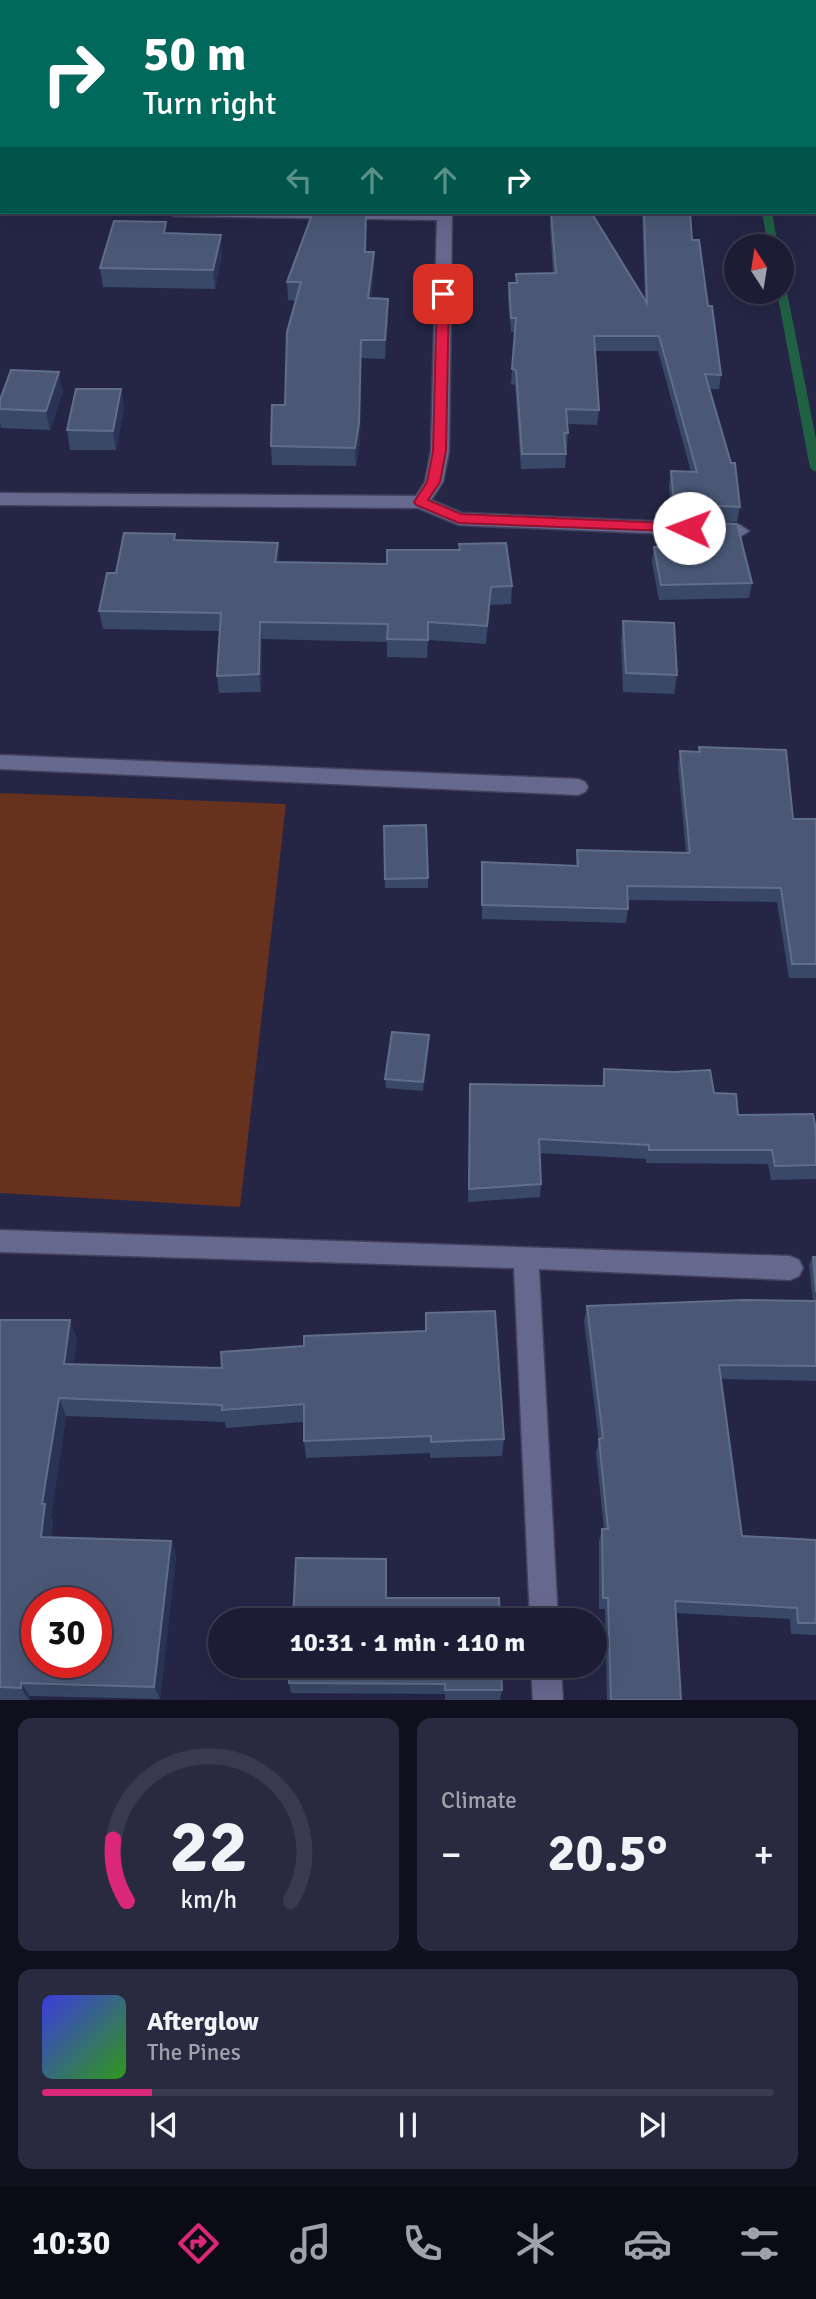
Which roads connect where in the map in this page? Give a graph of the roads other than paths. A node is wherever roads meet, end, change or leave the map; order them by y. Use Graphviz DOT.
graph roads {
  1 [pos="445,214"];
  2 [pos="0,499"];
  3 [pos="421,502"];
  4 [pos="740,531"];
  5 [pos="0,762"];
  6 [pos="579,788"];
  7 [pos="0,1241"];
  8 [pos="526,1256"];
  9 [pos="790,1268"];
  10 [pos="543,1608"];
  11 [pos="547,1678"];
  12 [pos="548,1700"];
  1 -- 3 [label="street"];
  2 -- 3 [label="street"];
  3 -- 4 [label="street"];
  5 -- 6 [label="street"];
  7 -- 8 [label="street"];
  8 -- 9 [label="street"];
  8 -- 10 [label="street"];
  11 -- 12 [label="street"];
}
